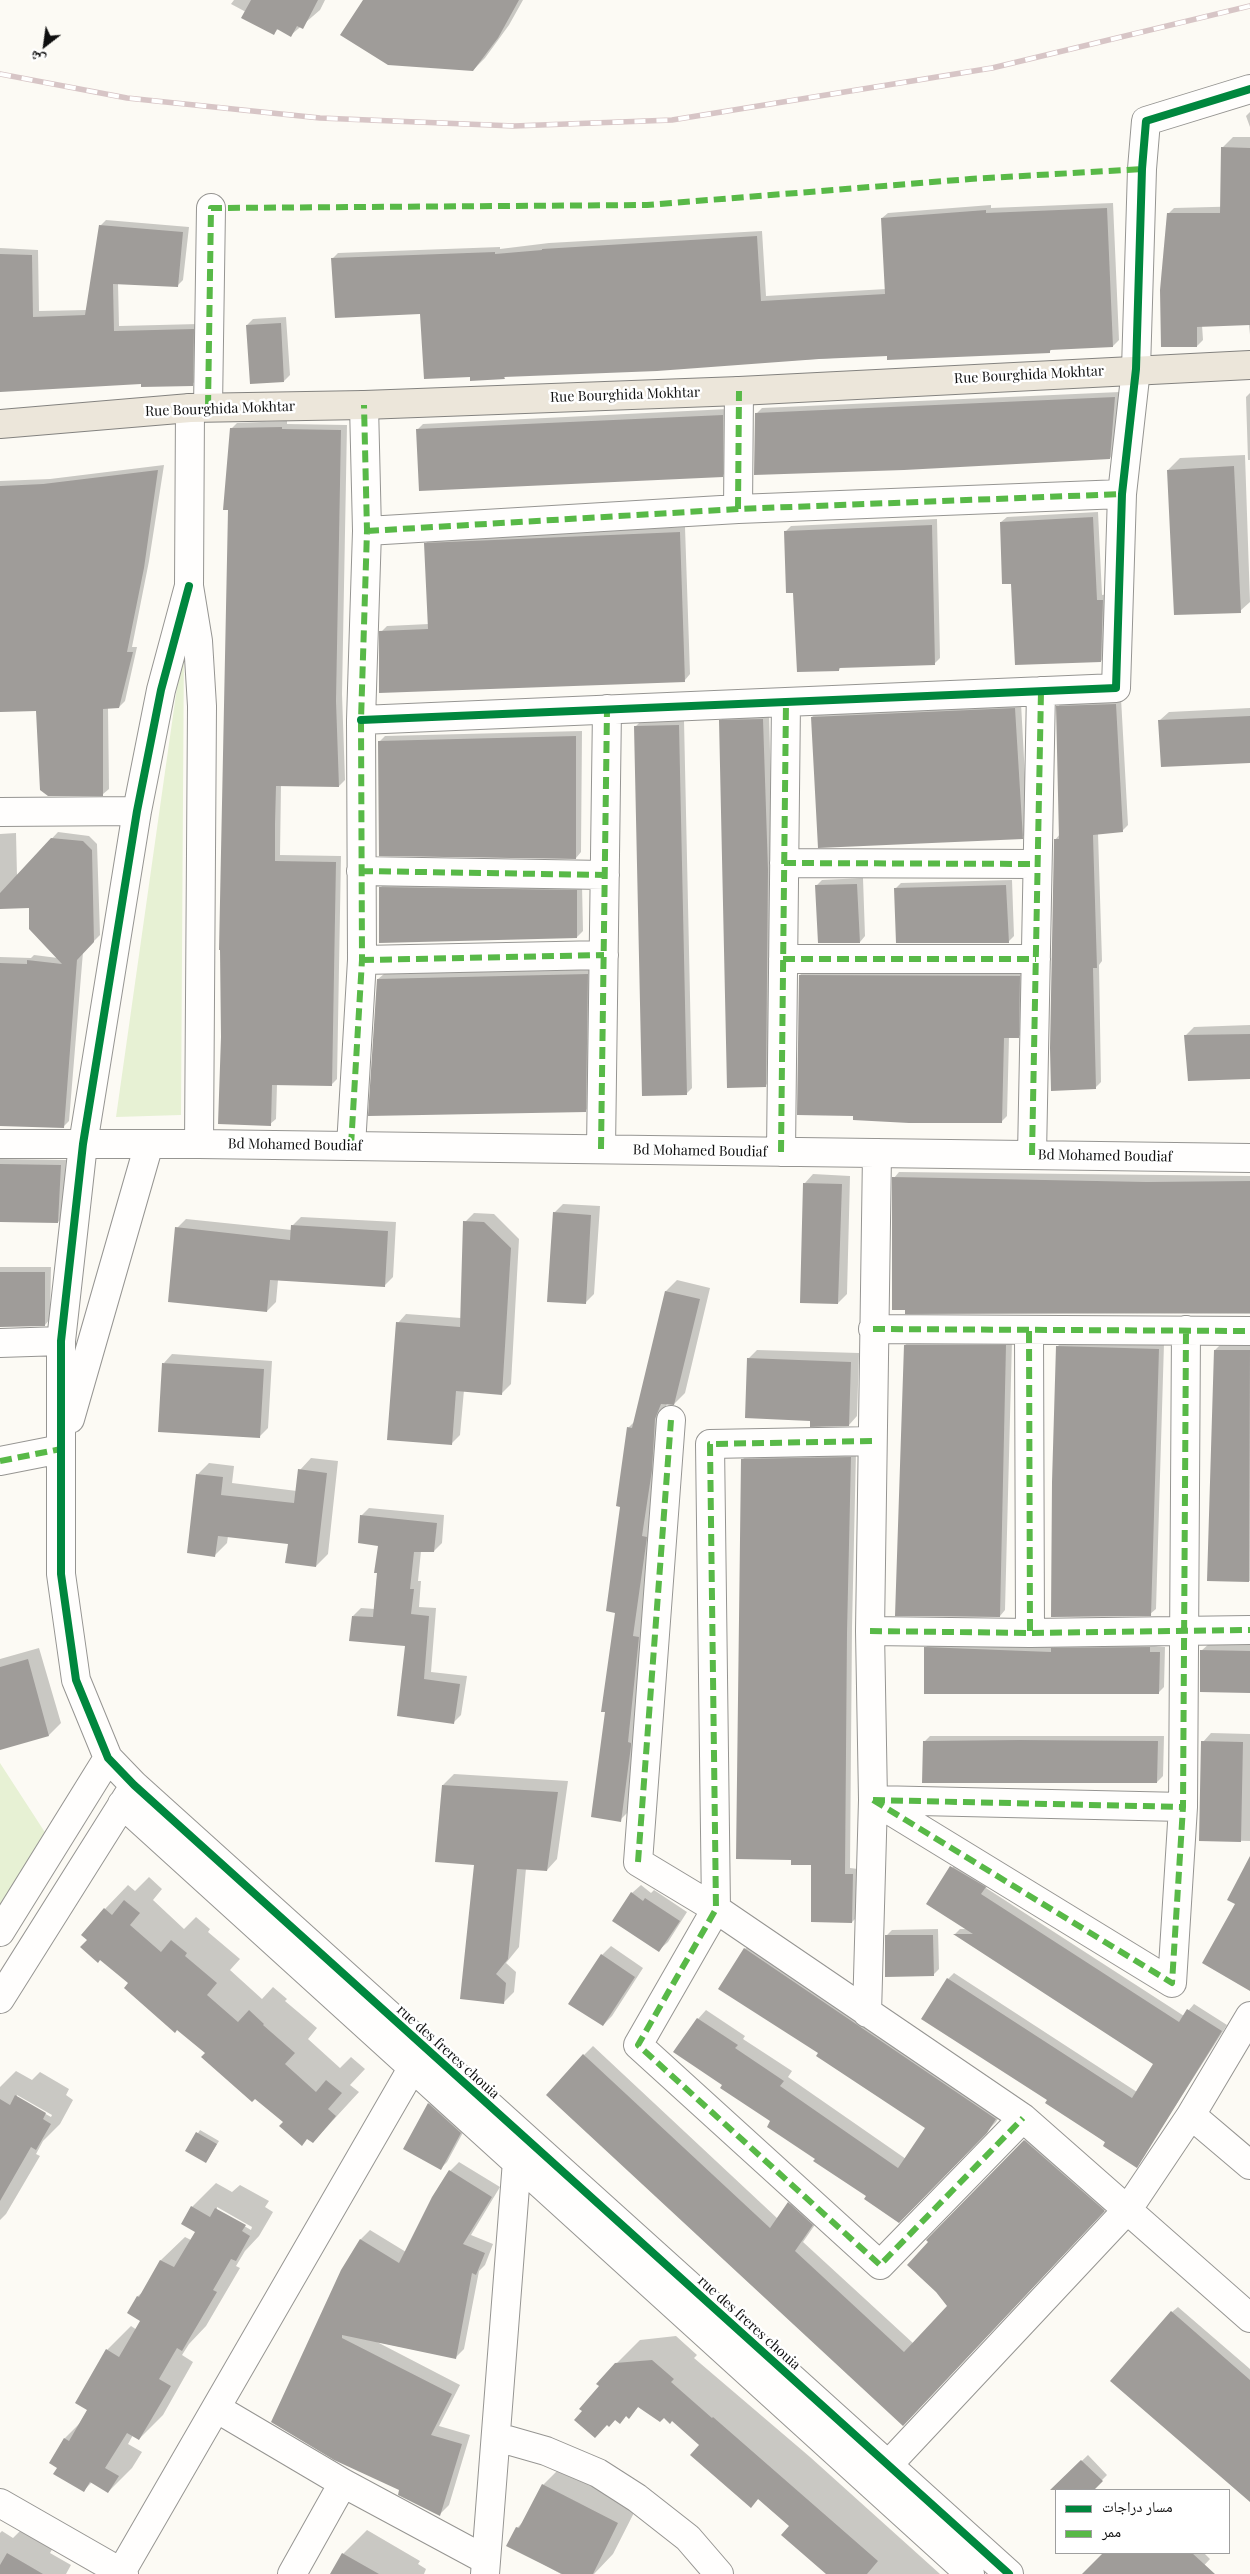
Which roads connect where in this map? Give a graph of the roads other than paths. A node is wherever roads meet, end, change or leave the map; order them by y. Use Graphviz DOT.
graph roads {
  1 [pos="1250,90"];
  2 [pos="211,208"];
  3 [pos="1250,365"];
  4 [pos="1136,369"];
  5 [pos="739,391"];
  6 [pos="364,405"];
  7 [pos="199,407"];
  8 [pos="0,424"];
  9 [pos="1122,494"];
  10 [pos="738,509"];
  11 [pos="367,531"];
  12 [pos="189,586"];
  13 [pos="1041,691"];
  14 [pos="786,702"];
  15 [pos="607,709"];
  16 [pos="361,720"];
  17 [pos="137,811"];
  18 [pos="0,812"];
  19 [pos="784,863"];
  20 [pos="1036,864"];
  21 [pos="361,871"];
  22 [pos="605,875"];
  23 [pos="604,955"];
  24 [pos="783,959"];
  25 [pos="1036,959"];
  26 [pos="362,960"];
  27 [pos="0,1144"];
  28 [pos="83,1144"];
  29 [pos="149,1144"];
  30 [pos="199,1144"];
  31 [pos="351,1146"];
  32 [pos="601,1149"];
  33 [pos="781,1152"];
  34 [pos="876,1153"];
  35 [pos="1032,1155"];
  36 [pos="1250,1158"];
  37 [pos="873,1329"];
  38 [pos="1186,1330"];
  39 [pos="1028,1331"];
  40 [pos="1250,1331"];
  41 [pos="61,1341"];
  42 [pos="0,1343"];
  43 [pos="671,1420"];
  44 [pos="872,1441"];
  45 [pos="61,1449"];
  46 [pos="0,1461"];
  47 [pos="1186,1630"];
  48 [pos="1250,1630"];
  49 [pos="870,1631"];
  50 [pos="1030,1633"];
  51 [pos="108,1758"];
  52 [pos="128,1795"];
  53 [pos="873,1800"];
  54 [pos="1183,1807"];
  55 [pos="716,1909"];
  56 [pos="0,1932"];
  57 [pos="0,1998"];
  58 [pos="867,2013"];
  59 [pos="1250,2016"];
  60 [pos="418,2057"];
  61 [pos="1191,2115"];
  62 [pos="1023,2118"];
  63 [pos="521,2134"];
  64 [pos="515,2161"];
  65 [pos="1250,2165"];
  66 [pos="1128,2209"];
  67 [pos="1250,2318"];
  68 [pos="216,2408"];
  69 [pos="497,2437"];
  70 [pos="888,2465"];
  71 [pos="343,2483"];
  72 [pos="0,2503"];
  73 [pos="486,2567"];
  74 [pos="121,2573"];
  75 [pos="292,2574"];
  76 [pos="719,2574"];
  77 [pos="970,2574"];
  78 [pos="1009,2574"];
  1 -- 4 [label="street"];
  2 -- 7 [label="street"];
  3 -- 4 [label="main road, Rue Bourghida Mokhtar"];
  4 -- 5 [label="main road, Rue Bourghida Mokhtar"];
  4 -- 9 [label="street"];
  5 -- 6 [label="main road, Rue Bourghida Mokhtar"];
  5 -- 10 [label="street"];
  6 -- 7 [label="main road, Rue Bourghida Mokhtar"];
  6 -- 11 [label="street"];
  7 -- 8 [label="main road, Rue Bourghida Mokhtar"];
  7 -- 12 [label="street"];
  9 -- 10 [label="street"];
  9 -- 13 [label="street"];
  10 -- 11 [label="street"];
  11 -- 16 [label="street"];
  12 -- 17 [label="street, rue des freres chouia"];
  12 -- 30 [label="street"];
  13 -- 14 [label="street"];
  13 -- 20 [label="street"];
  14 -- 15 [label="street"];
  14 -- 19 [label="street"];
  15 -- 16 [label="street"];
  15 -- 22 [label="street"];
  16 -- 21 [label="street"];
  17 -- 18 [label="street"];
  17 -- 28 [label="street, rue des freres chouia"];
  19 -- 20 [label="street"];
  19 -- 24 [label="street"];
  20 -- 25 [label="street"];
  21 -- 22 [label="street"];
  21 -- 26 [label="street"];
  22 -- 23 [label="street"];
  23 -- 26 [label="street"];
  23 -- 32 [label="street"];
  24 -- 25 [label="street"];
  24 -- 33 [label="street"];
  25 -- 35 [label="street"];
  26 -- 31 [label="street"];
  27 -- 28 [label="street, Bd Mohamed Boudiaf"];
  28 -- 29 [label="street, Bd Mohamed Boudiaf"];
  28 -- 41 [label="street, rue des freres chouia"];
  29 -- 30 [label="street, Bd Mohamed Boudiaf"];
  29 -- 45 [label="street"];
  30 -- 31 [label="street, Bd Mohamed Boudiaf"];
  31 -- 32 [label="street, Bd Mohamed Boudiaf"];
  32 -- 33 [label="street, Bd Mohamed Boudiaf"];
  33 -- 34 [label="street, Bd Mohamed Boudiaf"];
  34 -- 35 [label="street, Bd Mohamed Boudiaf"];
  34 -- 37 [label="street"];
  35 -- 36 [label="street, Bd Mohamed Boudiaf"];
  37 -- 39 [label="street"];
  37 -- 44 [label="street"];
  38 -- 39 [label="street"];
  38 -- 40 [label="street"];
  38 -- 47 [label="street"];
  39 -- 50 [label="street"];
  41 -- 42 [label="street"];
  41 -- 45 [label="street, rue des freres chouia"];
  43 -- 55 [label="street"];
  44 -- 49 [label="street"];
  44 -- 55 [label="street"];
  45 -- 46 [label="street"];
  45 -- 51 [label="street, rue des freres chouia"];
  47 -- 48 [label="street"];
  47 -- 50 [label="street"];
  47 -- 54 [label="street"];
  49 -- 50 [label="street"];
  49 -- 53 [label="street"];
  51 -- 52 [label="street, rue des freres chouia"];
  51 -- 56 [label="street"];
  52 -- 57 [label="street"];
  52 -- 60 [label="street, rue des freres chouia"];
  53 -- 54 [label="street"];
  53 -- 54 [label="street"];
  53 -- 58 [label="street"];
  55 -- 58 [label="street"];
  55 -- 62 [label="street"];
  58 -- 62 [label="street"];
  59 -- 61 [label="street"];
  60 -- 63 [label="street, rue des freres chouia"];
  60 -- 64 [label="street"];
  60 -- 68 [label="street"];
  61 -- 65 [label="street"];
  61 -- 66 [label="street"];
  62 -- 66 [label="street"];
  63 -- 64 [label="street"];
  63 -- 70 [label="street, rue des freres chouia"];
  64 -- 69 [label="street"];
  64 -- 77 [label="street"];
  66 -- 67 [label="street"];
  66 -- 70 [label="street"];
  68 -- 71 [label="street"];
  68 -- 74 [label="street"];
  69 -- 73 [label="street"];
  69 -- 76 [label="street"];
  70 -- 78 [label="street, rue des freres chouia"];
  71 -- 73 [label="street"];
  71 -- 75 [label="street"];
  72 -- 74 [label="street"];
}
